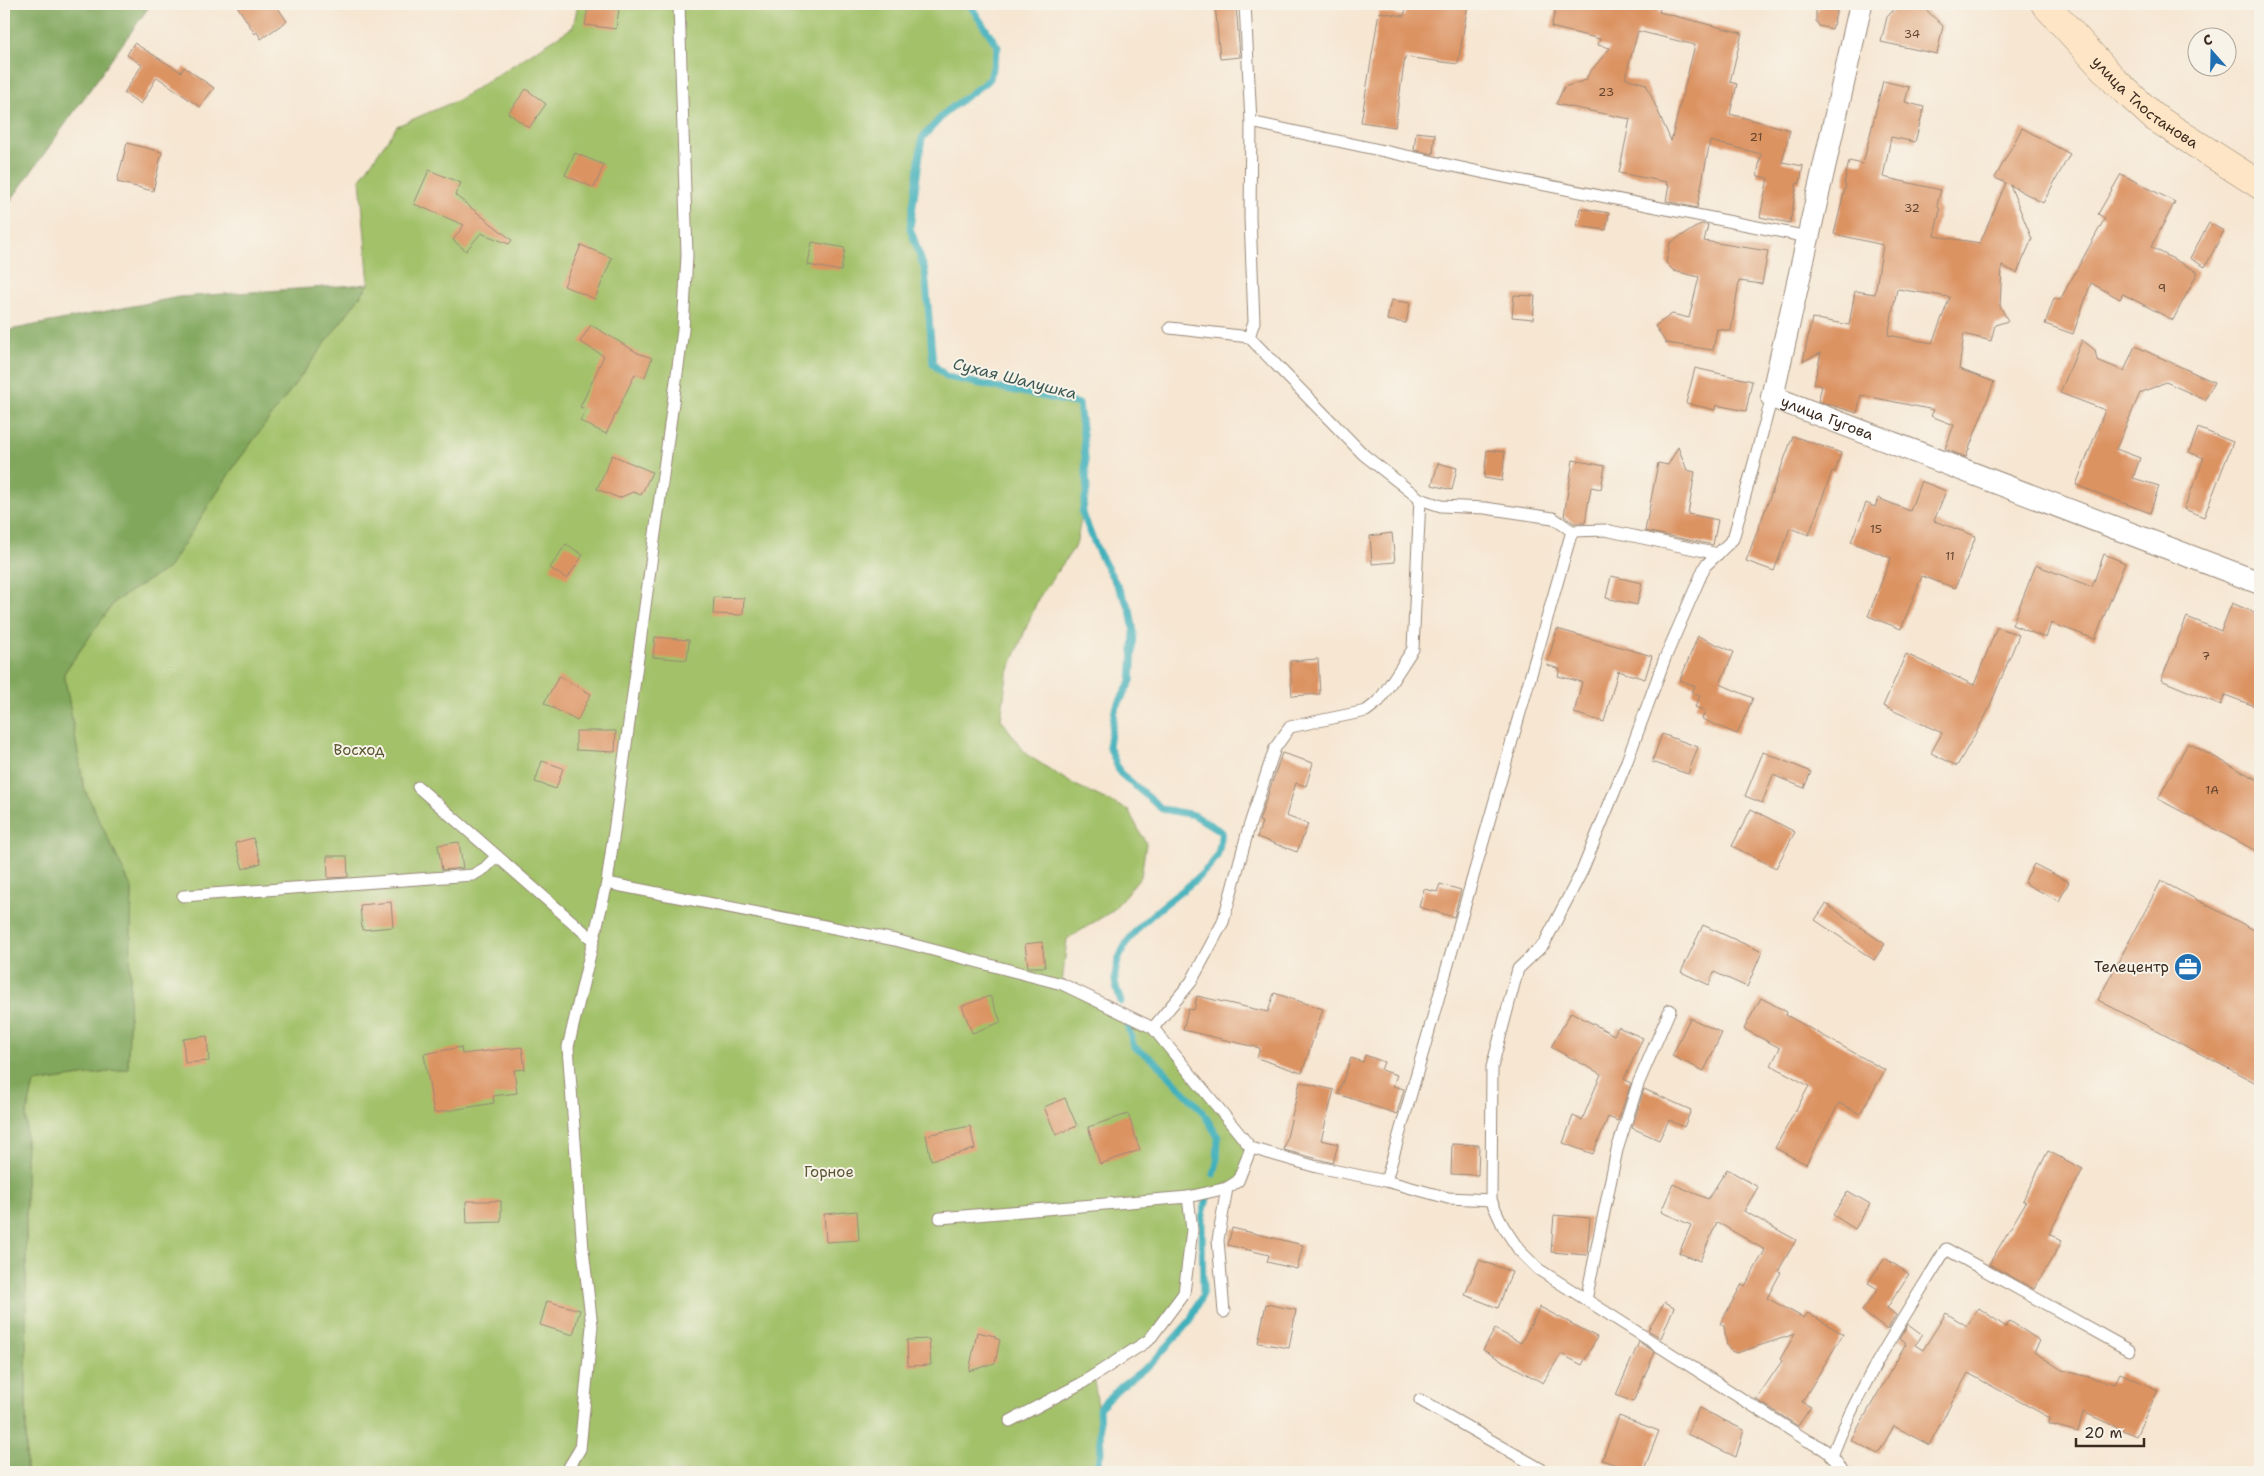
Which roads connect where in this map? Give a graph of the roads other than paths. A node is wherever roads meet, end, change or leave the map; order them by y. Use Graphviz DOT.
graph roads {
  1 [pos="679,4"];
  2 [pos="1245,4"];
  3 [pos="1861,4"];
  4 [pos="2045,4"];
  5 [pos="1251,122"];
  6 [pos="2260,185"];
  7 [pos="1808,236"];
  8 [pos="1170,328"];
  9 [pos="1249,337"];
  10 [pos="1772,397"];
  11 [pos="1420,499"];
  12 [pos="1572,531"];
  13 [pos="1718,554"];
  14 [pos="2260,584"];
  15 [pos="418,787"];
  16 [pos="497,856"];
  17 [pos="607,883"];
  18 [pos="183,896"];
  19 [pos="593,940"];
  20 [pos="1670,1010"];
  21 [pos="1153,1028"];
  22 [pos="1251,1148"];
  23 [pos="1386,1180"];
  24 [pos="1227,1188"];
  25 [pos="1188,1197"];
  26 [pos="1491,1200"];
  27 [pos="940,1218"];
  28 [pos="1586,1300"];
  29 [pos="1224,1312"];
  30 [pos="2129,1350"];
  31 [pos="1420,1400"];
  32 [pos="1010,1421"];
  33 [pos="1832,1456"];
  34 [pos="566,1472"];
  35 [pos="1546,1472"];
  36 [pos="1843,1472"];
  1 -- 17 [label="lane"];
  2 -- 5 [label="lane"];
  3 -- 7 [label="street, улица Гугова"];
  4 -- 6 [label="main road, улица Тлостанова"];
  5 -- 7 [label="lane"];
  5 -- 9 [label="lane"];
  7 -- 10 [label="street, улица Гугова"];
  8 -- 9 [label="lane"];
  9 -- 11 [label="lane"];
  10 -- 13 [label="lane"];
  10 -- 14 [label="street, улица Гугова"];
  11 -- 12 [label="lane"];
  11 -- 21 [label="lane"];
  12 -- 13 [label="lane"];
  12 -- 23 [label="lane"];
  13 -- 26 [label="lane"];
  15 -- 16 [label="lane"];
  16 -- 18 [label="lane"];
  16 -- 19 [label="lane"];
  17 -- 19 [label="lane"];
  17 -- 21 [label="lane"];
  19 -- 34 [label="lane"];
  20 -- 28 [label="lane"];
  21 -- 22 [label="lane"];
  22 -- 23 [label="lane"];
  22 -- 24 [label="lane"];
  23 -- 26 [label="lane"];
  24 -- 25 [label="lane"];
  24 -- 29 [label="lane"];
  25 -- 27 [label="lane"];
  25 -- 32 [label="lane"];
  26 -- 28 [label="lane"];
  28 -- 33 [label="lane"];
  30 -- 33 [label="lane"];
  31 -- 35 [label="lane"];
  33 -- 36 [label="lane"];
}
